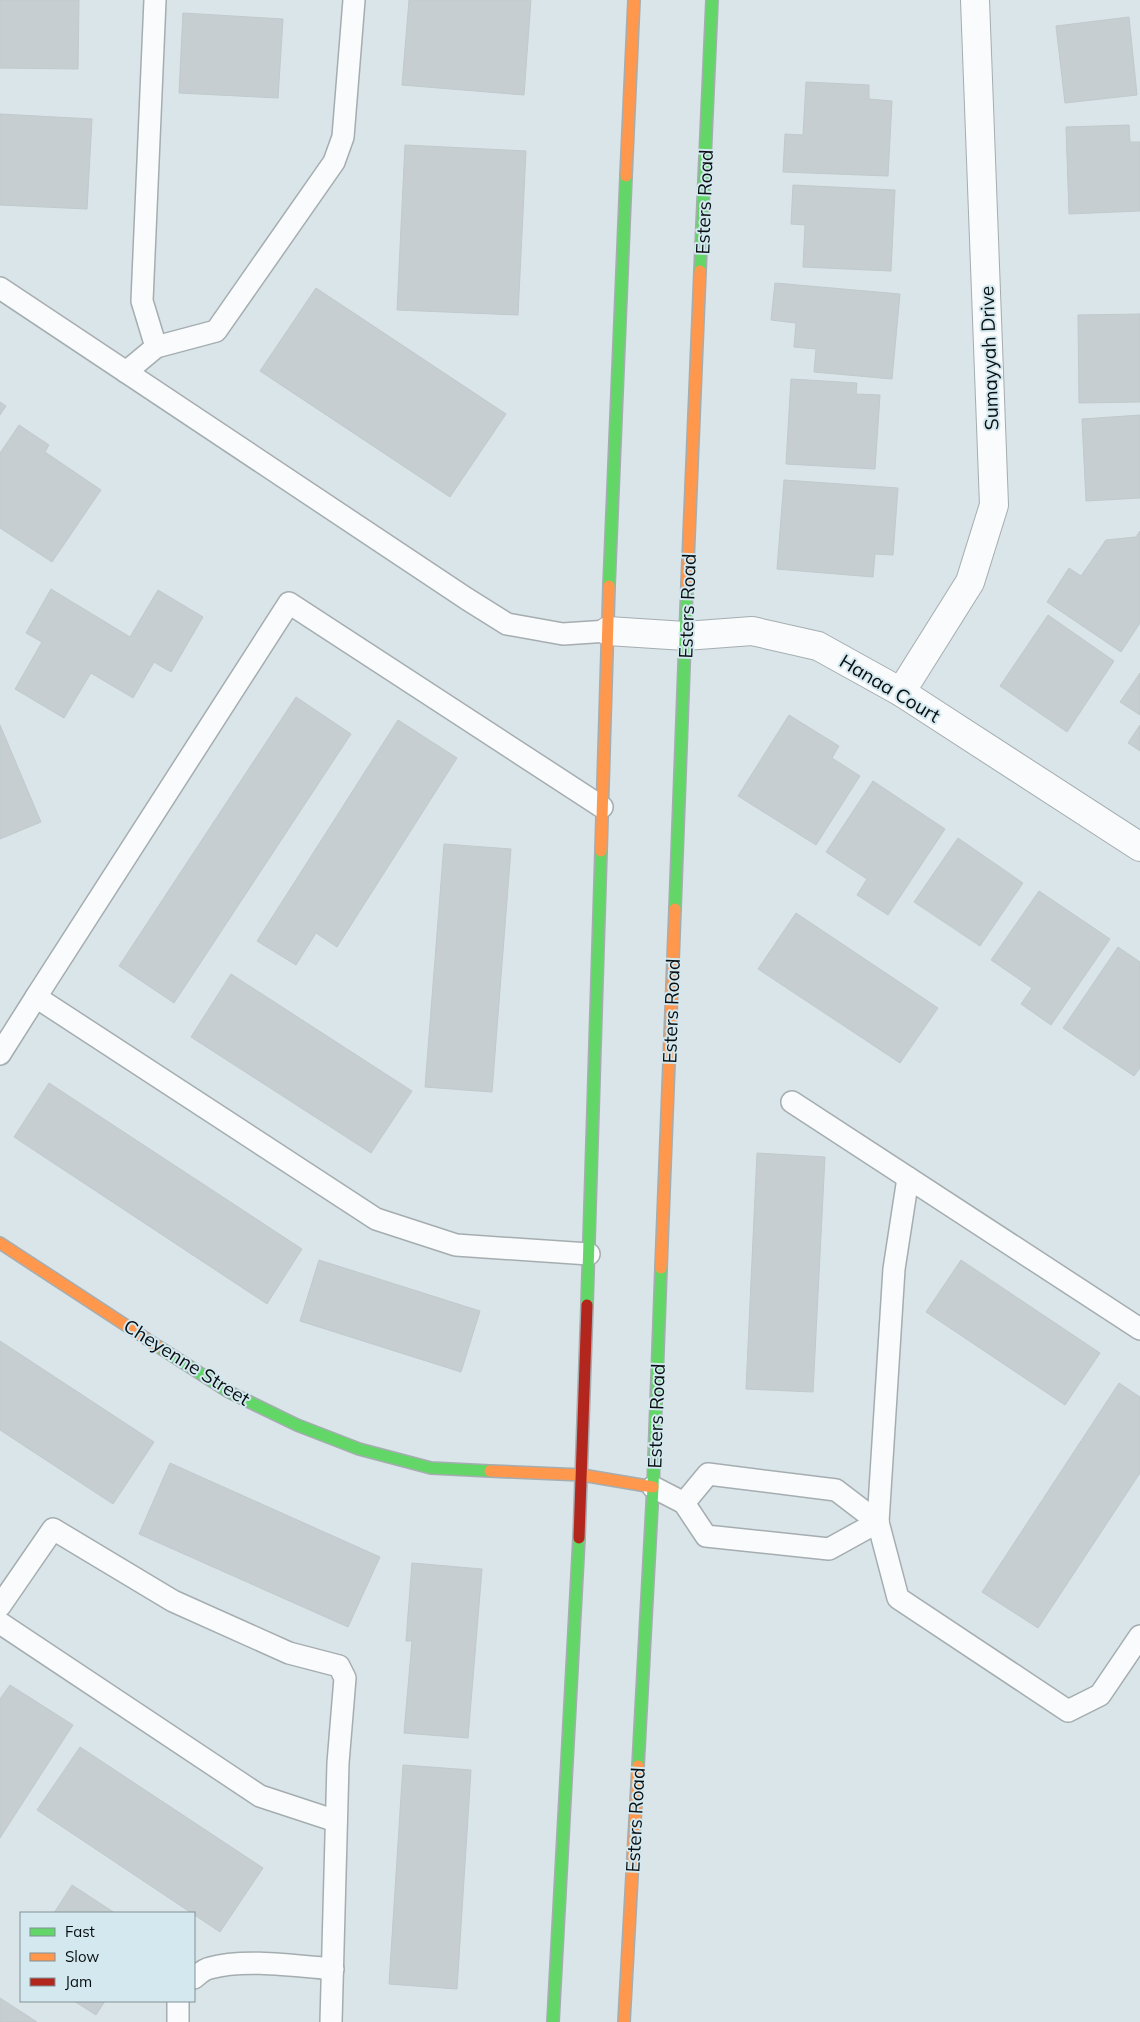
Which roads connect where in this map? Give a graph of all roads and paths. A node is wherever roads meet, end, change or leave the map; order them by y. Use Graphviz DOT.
graph roads {
  1 [pos="154,0"];
  2 [pos="354,0"];
  3 [pos="634,0"];
  4 [pos="712,0"];
  5 [pos="975,0"];
  6 [pos="0,288"];
  7 [pos="156,347"];
  8 [pos="126,372"];
  9 [pos="608,631"];
  10 [pos="686,636"];
  11 [pos="901,692"];
  12 [pos="602,807"];
  13 [pos="1140,847"];
  14 [pos="36,997"];
  15 [pos="0,1054"];
  16 [pos="792,1102"];
  17 [pos="908,1178"];
  18 [pos="0,1242"];
  19 [pos="589,1254"];
  20 [pos="1140,1329"];
  21 [pos="582,1475"];
  22 [pos="653,1488"];
  23 [pos="684,1503"];
  24 [pos="878,1522"];
  25 [pos="0,1606"];
  26 [pos="0,1623"];
  27 [pos="1140,1636"];
  28 [pos="336,1821"];
  29 [pos="333,1969"];
  30 [pos="195,1977"];
  31 [pos="178,2002"];
  32 [pos="178,2022"];
  33 [pos="331,2022"];
  34 [pos="553,2022"];
  35 [pos="624,2022"];
  1 -- 7 [label="lane"];
  2 -- 7 [label="lane"];
  3 -- 9 [label="street"];
  4 -- 10 [label="street, Esters Road"];
  5 -- 11 [label="street, Sumayyah Drive"];
  6 -- 8 [label="lane"];
  7 -- 8 [label="lane"];
  8 -- 9 [label="lane"];
  9 -- 10 [label="street, Hanaa Court"];
  9 -- 12 [label="street"];
  10 -- 11 [label="street, Hanaa Court"];
  10 -- 22 [label="street, Esters Road"];
  11 -- 13 [label="street, Hanaa Court"];
  12 -- 14 [label="lane"];
  12 -- 19 [label="street"];
  14 -- 15 [label="lane"];
  14 -- 19 [label="lane"];
  16 -- 17 [label="lane"];
  17 -- 20 [label="lane"];
  17 -- 24 [label="lane"];
  18 -- 21 [label="street, Cheyenne Street"];
  19 -- 21 [label="street"];
  21 -- 22 [label="street, Cheyenne Street"];
  21 -- 34 [label="street"];
  22 -- 23 [label="lane"];
  22 -- 35 [label="street, Esters Road"];
  23 -- 24 [label="lane"];
  23 -- 24 [label="lane"];
  24 -- 27 [label="lane"];
  25 -- 28 [label="lane"];
  26 -- 28 [label="lane"];
  28 -- 29 [label="lane"];
  29 -- 30 [label="lane"];
  29 -- 33 [label="lane"];
  31 -- 32 [label="lane"];
}
